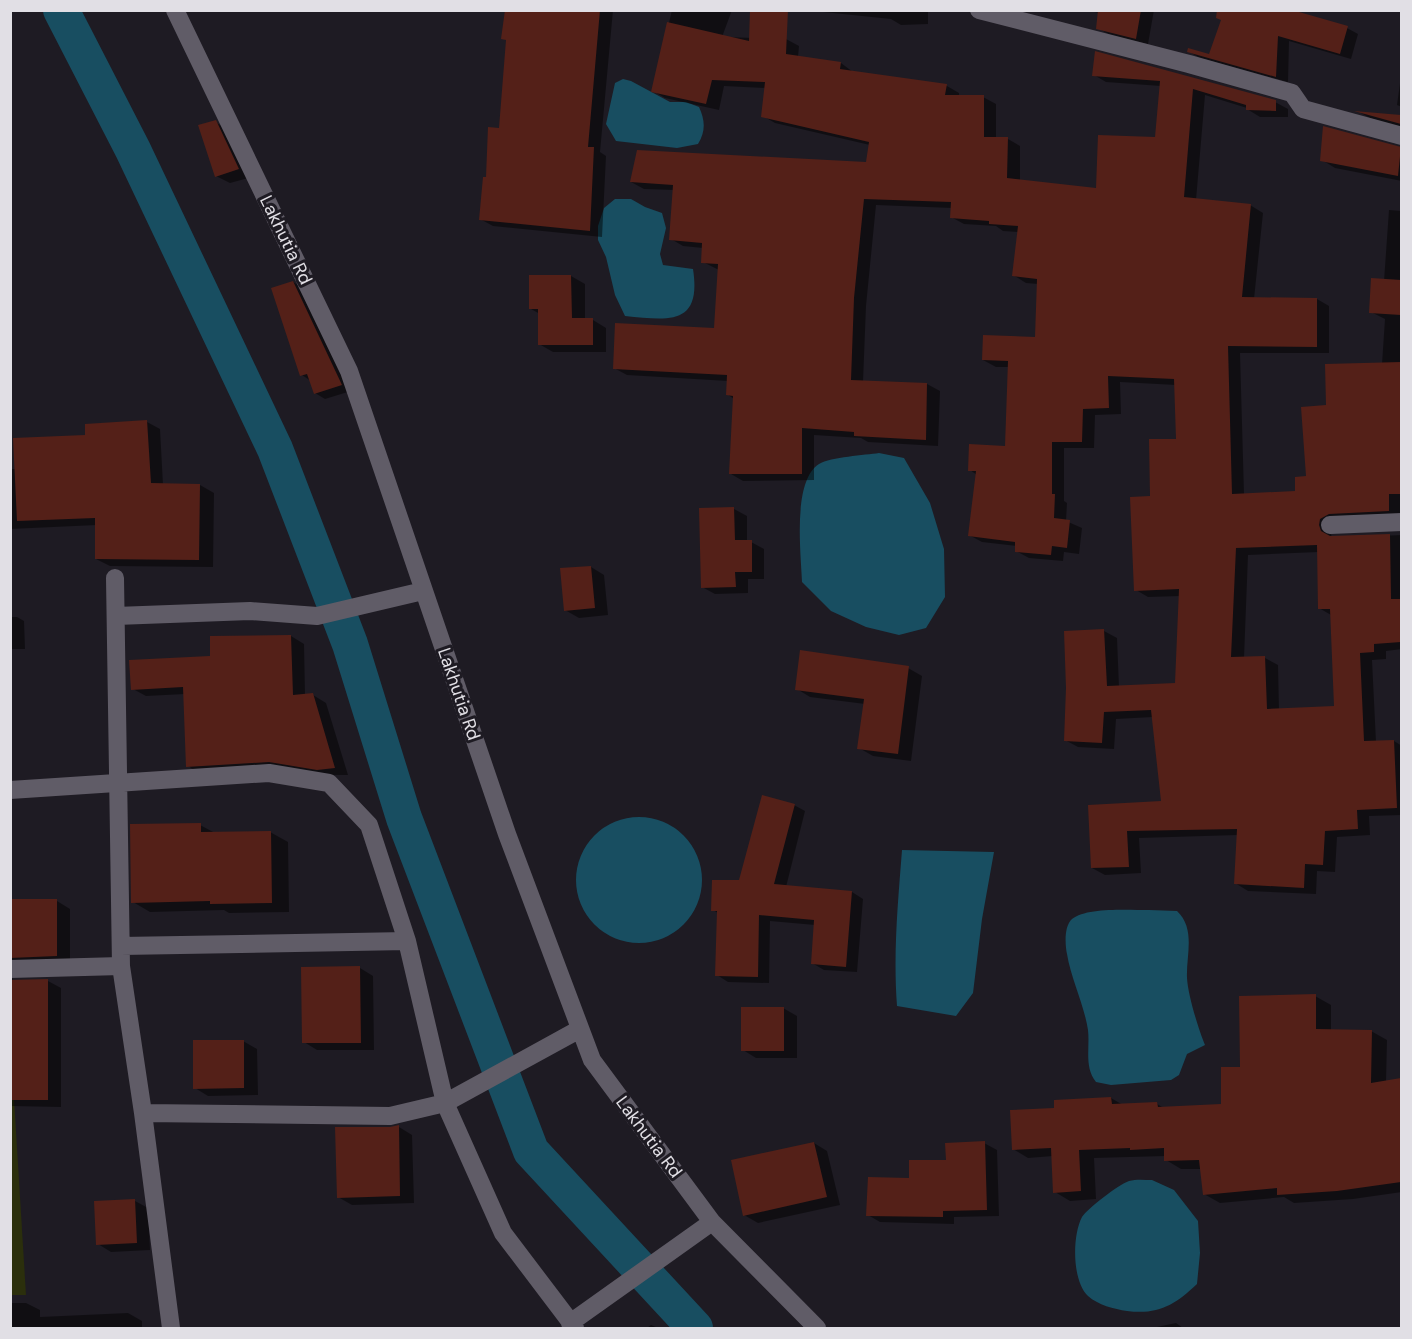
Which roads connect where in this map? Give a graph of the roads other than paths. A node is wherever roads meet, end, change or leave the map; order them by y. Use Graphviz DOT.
graph roads {
  1 [pos="175,10"];
  2 [pos="979,10"];
  3 [pos="1401,136"];
  4 [pos="1401,522"];
  5 [pos="1330,525"];
  6 [pos="115,578"];
  7 [pos="423,591"];
  8 [pos="116,616"];
  9 [pos="118,783"];
  10 [pos="10,790"];
  11 [pos="406,941"];
  12 [pos="121,946"];
  13 [pos="121,966"];
  14 [pos="10,969"];
  15 [pos="580,1029"];
  16 [pos="444,1103"];
  17 [pos="143,1113"];
  18 [pos="712,1222"];
  19 [pos="573,1326"];
  20 [pos="171,1329"];
  21 [pos="817,1329"];
  1 -- 7 [label="street, Lakhutia Rd"];
  2 -- 3 [label="street"];
  4 -- 5 [label="street"];
  6 -- 8 [label="street"];
  7 -- 8 [label="street"];
  7 -- 15 [label="street, Lakhutia Rd"];
  8 -- 9 [label="street"];
  9 -- 10 [label="street"];
  9 -- 11 [label="street"];
  9 -- 12 [label="street"];
  11 -- 12 [label="street"];
  11 -- 16 [label="street"];
  12 -- 13 [label="street"];
  13 -- 14 [label="street"];
  13 -- 17 [label="street"];
  15 -- 16 [label="street"];
  15 -- 18 [label="street, Lakhutia Rd"];
  16 -- 17 [label="street"];
  16 -- 19 [label="street"];
  17 -- 20 [label="street"];
  18 -- 19 [label="street"];
  18 -- 21 [label="street, Lakhutia Rd"];
}
